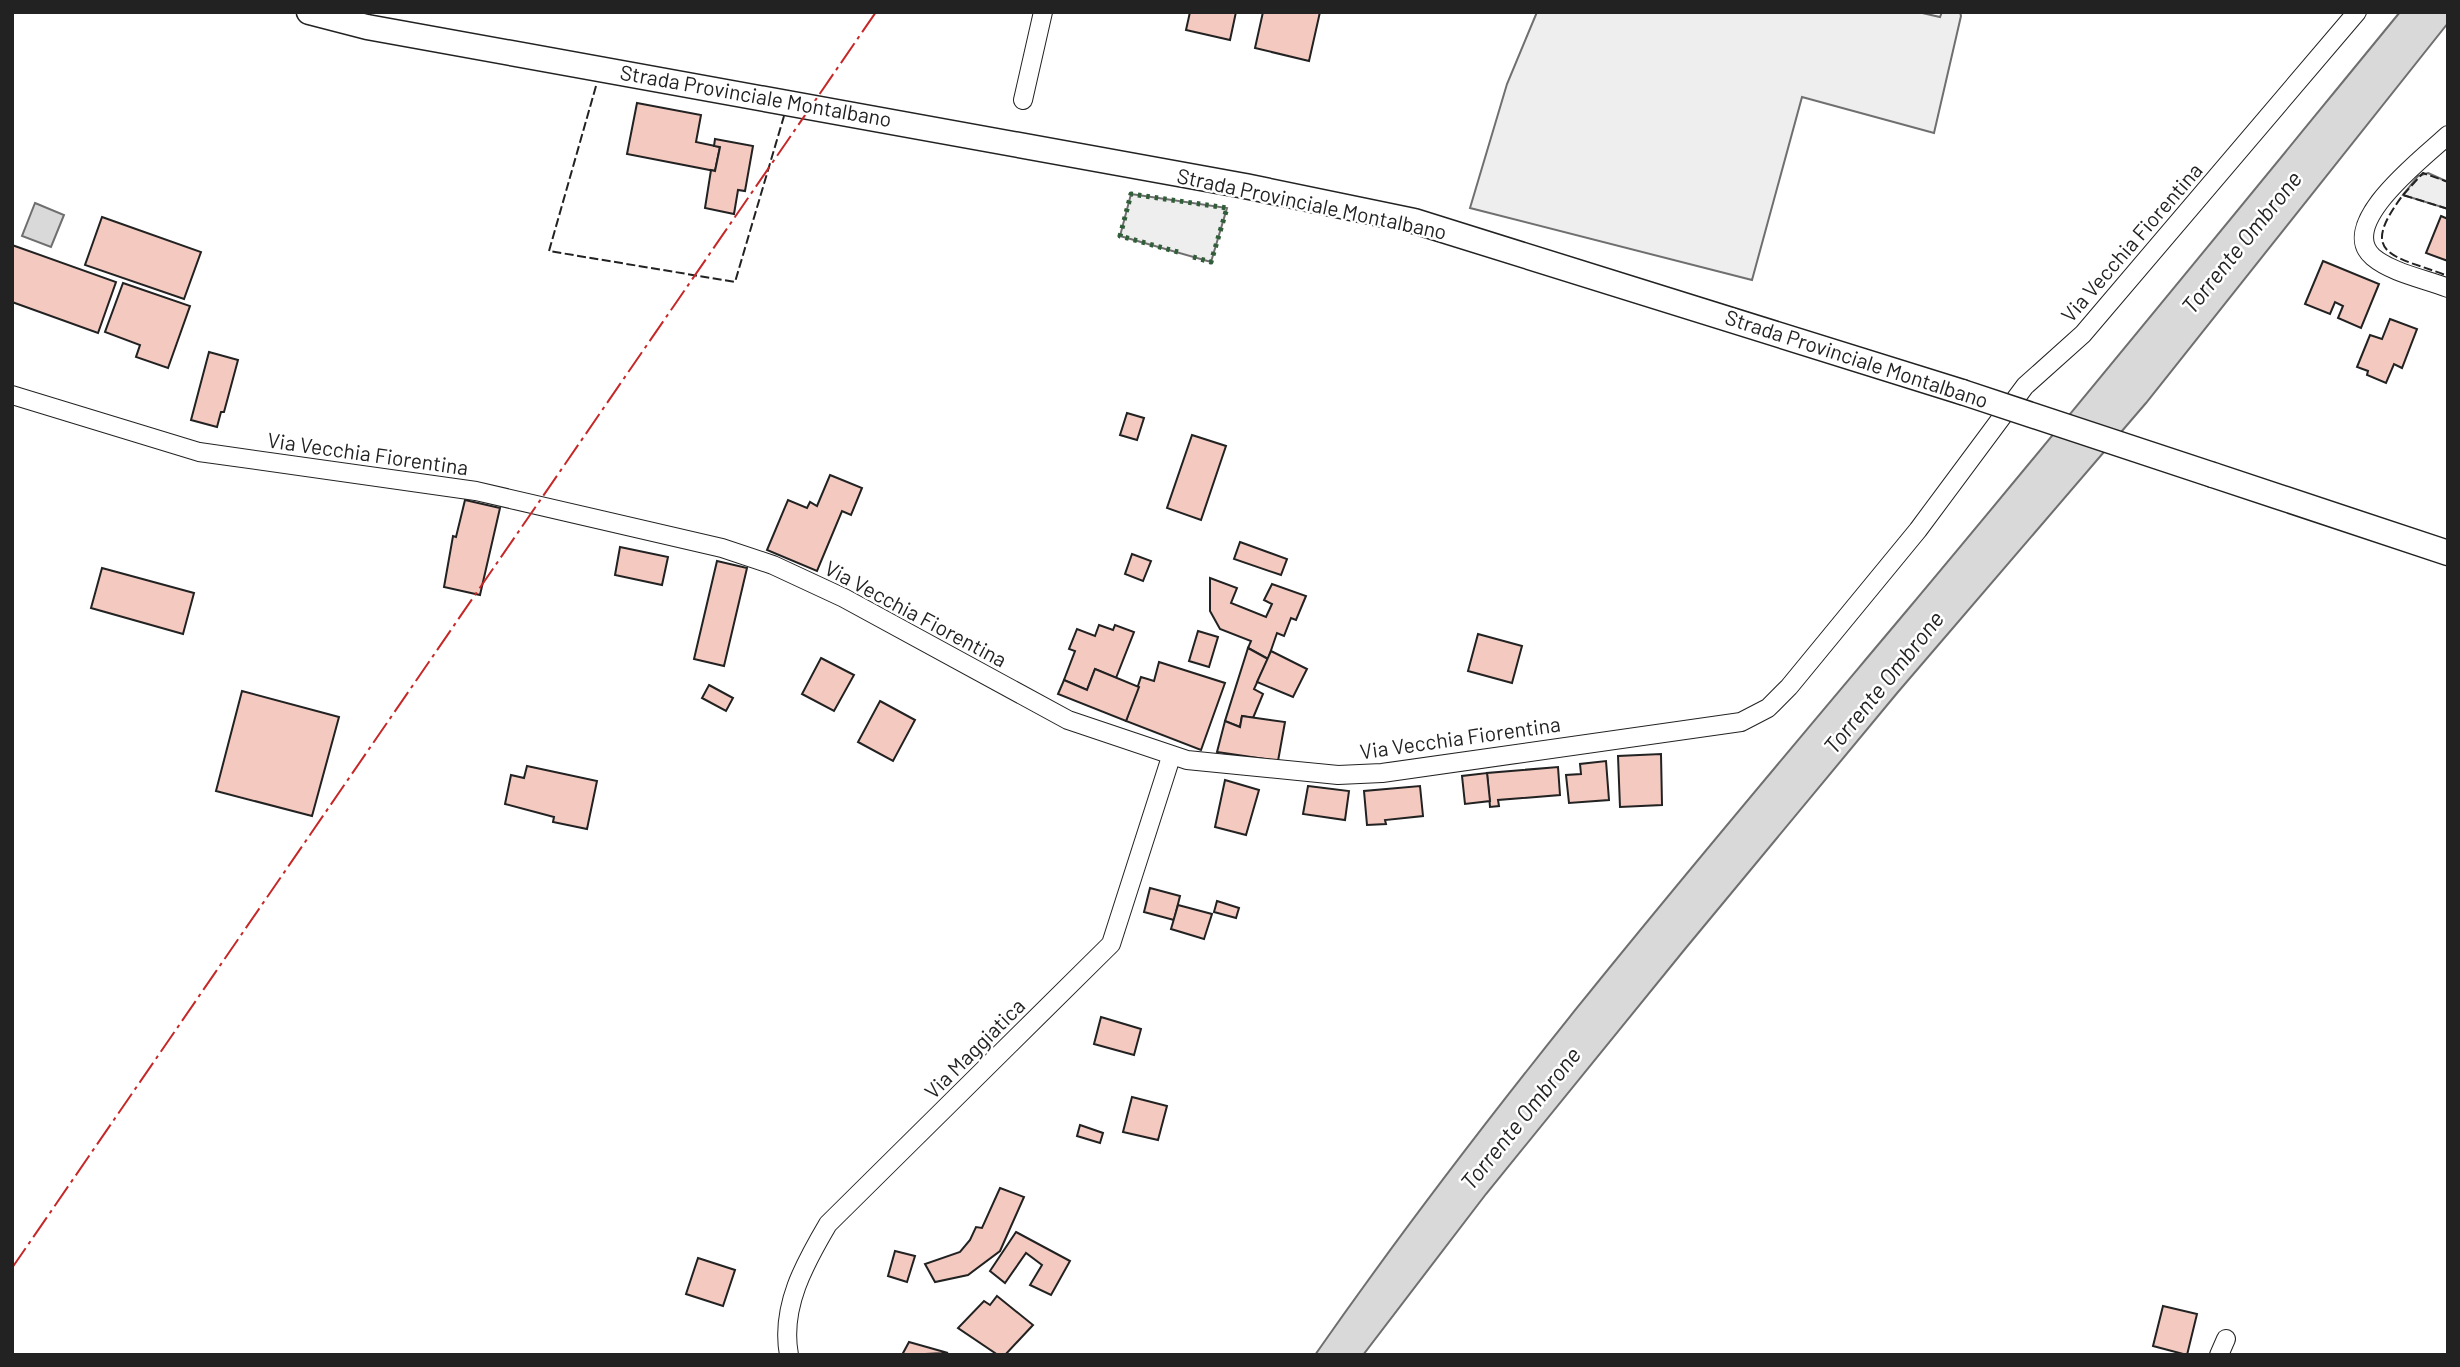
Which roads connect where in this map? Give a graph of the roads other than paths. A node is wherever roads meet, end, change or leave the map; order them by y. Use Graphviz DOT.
graph roads {
  1 [pos="309,12"];
  2 [pos="1043,12"];
  3 [pos="2357,12"];
  4 [pos="1023,100"];
  5 [pos="2448,135"];
  6 [pos="2448,288"];
  7 [pos="12,395"];
  8 [pos="2448,553"];
  9 [pos="1171,757"];
  10 [pos="789,1355"];
  1 -- 8 [label="main road, Strada Provinciale Montalbano, bridge"];
  2 -- 4 [label="street"];
  3 -- 9 [label="street, Via Vecchia Fiorentina"];
  5 -- 6 [label="street"];
  7 -- 9 [label="street, Via Vecchia Fiorentina"];
  9 -- 10 [label="street, Via Maggiatica"];
}
